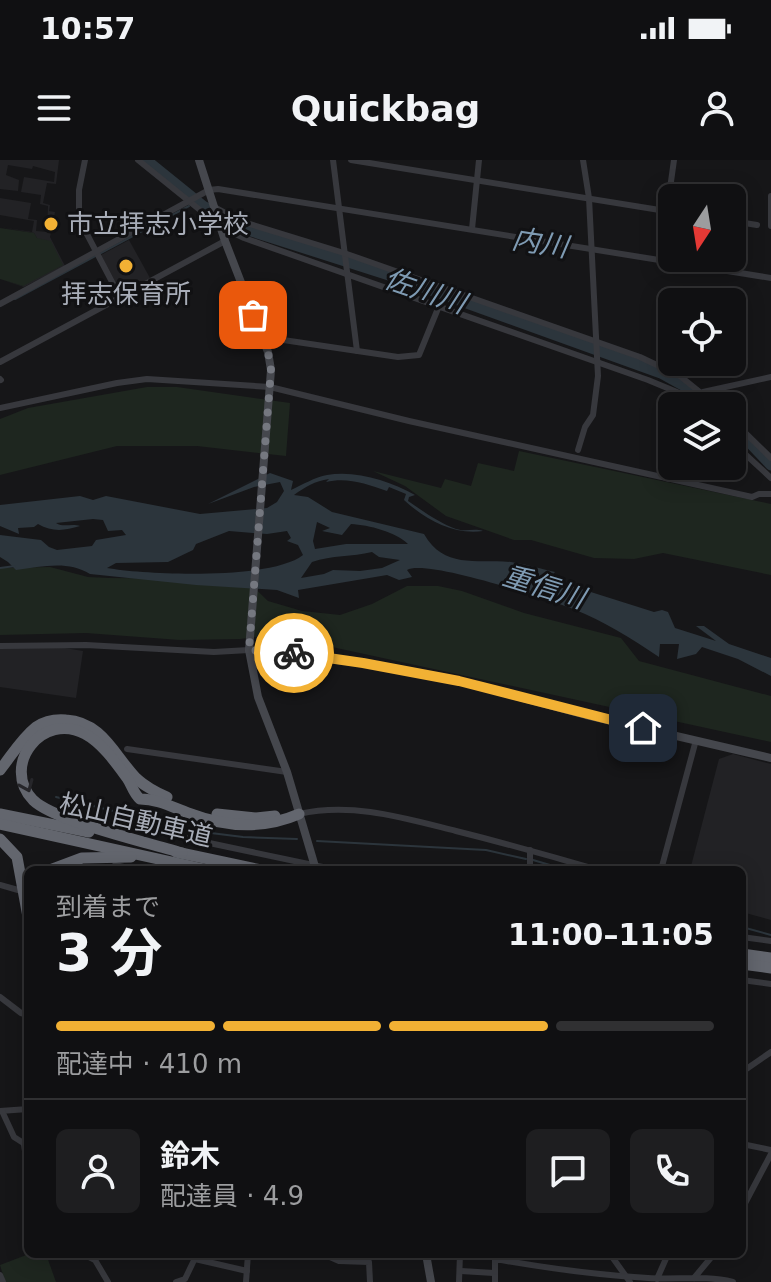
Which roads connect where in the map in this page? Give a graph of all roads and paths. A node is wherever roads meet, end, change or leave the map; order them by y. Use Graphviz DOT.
graph roads {
  1 [pos="85,160"];
  2 [pos="138,160"];
  3 [pos="199,160"];
  4 [pos="333,160"];
  5 [pos="351,160"];
  6 [pos="479,160"];
  7 [pos="583,160"];
  8 [pos="674,160"];
  9 [pos="477,180"];
  10 [pos="672,184"];
  11 [pos="209,190"];
  12 [pos="771,196"];
  13 [pos="589,198"];
  14 [pos="190,201"];
  15 [pos="339,207"];
  16 [pos="215,208"];
  17 [pos="658,209"];
  18 [pos="746,223"];
  19 [pos="220,225"];
  20 [pos="757,225"];
  21 [pos="771,226"];
  22 [pos="472,229"];
  23 [pos="225,241"];
  24 [pos="591,249"];
  25 [pos="96,251"];
  26 [pos="345,254"];
  27 [pos="658,260"];
  28 [pos="346,272"];
  29 [pos="734,272"];
  30 [pos="771,278"];
  31 [pos="120,297"];
  32 [pos="0,304"];
  33 [pos="439,306"];
  34 [pos="263,337"];
  35 [pos="597,343"];
  36 [pos="357,351"];
  37 [pos="597,361"];
  38 [pos="0,362"];
  39 [pos="771,377"];
  40 [pos="270,390"];
  41 [pos="673,392"];
  42 [pos="703,392"];
  43 [pos="0,408"];
  44 [pos="746,434"];
  45 [pos="578,450"];
  46 [pos="746,455"];
  47 [pos="771,458"];
  48 [pos="771,478"];
  49 [pos="771,494"];
  50 [pos="249,645"];
  51 [pos="0,646"];
  52 [pos="696,740"];
  53 [pos="127,749"];
  54 [pos="771,758"];
  55 [pos="0,770"];
  56 [pos="287,772"];
  57 [pos="0,814"];
  58 [pos="299,814"];
  59 [pos="0,824"];
  60 [pos="123,832"];
  61 [pos="0,839"];
  62 [pos="182,853"];
  63 [pos="156,858"];
  64 [pos="530,860"];
  65 [pos="61,866"];
  66 [pos="191,866"];
  67 [pos="242,866"];
  68 [pos="306,866"];
  69 [pos="314,866"];
  70 [pos="571,866"];
  71 [pos="662,866"];
  72 [pos="0,885"];
  73 [pos="18,890"];
  74 [pos="24,895"];
  75 [pos="746,938"];
  76 [pos="771,941"];
  77 [pos="746,955"];
  78 [pos="771,958"];
  79 [pos="746,965"];
  80 [pos="771,968"];
  81 [pos="746,981"];
  82 [pos="771,984"];
  83 [pos="0,997"];
  84 [pos="24,1014"];
  85 [pos="771,1052"];
  86 [pos="746,1069"];
  87 [pos="24,1109"];
  88 [pos="1,1111"];
  89 [pos="24,1144"];
  90 [pos="746,1145"];
  91 [pos="771,1152"];
  92 [pos="746,1201"];
  93 [pos="91,1258"];
  94 [pos="193,1258"];
  95 [pos="201,1258"];
  96 [pos="248,1258"];
  97 [pos="332,1258"];
  98 [pos="427,1258"];
  99 [pos="460,1258"];
  100 [pos="519,1258"];
  101 [pos="614,1258"];
  102 [pos="666,1258"];
  103 [pos="711,1258"];
  104 [pos="519,1263"];
  105 [pos="247,1271"];
  106 [pos="461,1271"];
  107 [pos="494,1273"];
  108 [pos="587,1274"];
  109 [pos="0,1275"];
  110 [pos="694,1278"];
  111 [pos="629,1279"];
  112 [pos="657,1279"];
  113 [pos="3,1282"];
  114 [pos="108,1282"];
  115 [pos="176,1282"];
  116 [pos="246,1282"];
  117 [pos="370,1282"];
  118 [pos="431,1282"];
  119 [pos="459,1282"];
  120 [pos="495,1282"];
  121 [pos="587,1282"];
  122 [pos="733,1282"];
  1 -- 25 [label="street"];
  2 -- 14 [label="street"];
  3 -- 11 [label="main road"];
  4 -- 15 [label="street"];
  5 -- 9 [label="street"];
  6 -- 9 [label="street"];
  7 -- 13 [label="street"];
  8 -- 10 [label="street"];
  9 -- 13 [label="street"];
  9 -- 22 [label="street"];
  11 -- 14 [label="street"];
  11 -- 15 [label="street"];
  11 -- 16 [label="main road"];
  12 -- 21 [label="street"];
  13 -- 17 [label="street"];
  13 -- 24 [label="street"];
  14 -- 19 [label="street"];
  14 -- 25 [label="street"];
  15 -- 22 [label="street"];
  15 -- 26 [label="street"];
  16 -- 19 [label="main road"];
  16 -- 26 [label="street"];
  18 -- 20 [label="street"];
  19 -- 23 [label="main road"];
  19 -- 28 [label="street"];
  22 -- 24 [label="street"];
  23 -- 31 [label="street"];
  23 -- 34 [label="main road"];
  24 -- 27 [label="street"];
  24 -- 35 [label="street"];
  25 -- 31 [label="street"];
  25 -- 32 [label="street"];
  26 -- 28 [label="street"];
  26 -- 35 [label="street"];
  28 -- 33 [label="street"];
  28 -- 36 [label="street"];
  29 -- 30 [label="street"];
  31 -- 38 [label="street"];
  33 -- 36 [label="street"];
  33 -- 37 [label="street"];
  34 -- 36 [label="street"];
  34 -- 40 [label="main road"];
  35 -- 37 [label="street"];
  35 -- 42 [label="street"];
  37 -- 41 [label="street"];
  37 -- 45 [label="street"];
  39 -- 42 [label="street"];
  40 -- 43 [label="street"];
  40 -- 49 [label="street"];
  40 -- 50 [label="main road"];
  44 -- 47 [label="street"];
  46 -- 48 [label="street"];
  50 -- 51 [label="street"];
  50 -- 52 [label="main road"];
  50 -- 56 [label="main road"];
  52 -- 54 [label="main road"];
  52 -- 71 [label="street"];
  53 -- 56 [label="street"];
  55 -- 58 [label="highway"];
  56 -- 58 [label="main road"];
  57 -- 62 [label="highway, 松山自動車道"];
  58 -- 62 [label="highway, one-way"];
  58 -- 64 [label="street"];
  58 -- 69 [label="main road"];
  59 -- 63 [label="highway, 松山自動車道"];
  60 -- 68 [label="street"];
  61 -- 74 [label="highway"];
  62 -- 67 [label="highway, 松山自動車道"];
  63 -- 65 [label="highway"];
  63 -- 66 [label="highway, 松山自動車道"];
  64 -- 70 [label="street"];
  72 -- 73 [label="street"];
  75 -- 76 [label="street"];
  77 -- 78 [label="highway"];
  79 -- 80 [label="highway"];
  81 -- 82 [label="street"];
  83 -- 84 [label="street"];
  85 -- 86 [label="street"];
  87 -- 88 [label="street"];
  88 -- 89 [label="street"];
  90 -- 91 [label="street"];
  91 -- 92 [label="street"];
  93 -- 114 [label="street"];
  94 -- 115 [label="street"];
  95 -- 105 [label="street"];
  96 -- 105 [label="street"];
  97 -- 117 [label="street"];
  98 -- 118 [label="main road"];
  99 -- 106 [label="street"];
  100 -- 104 [label="street"];
  101 -- 111 [label="street"];
  102 -- 112 [label="street"];
  103 -- 110 [label="street"];
  104 -- 107 [label="street"];
  104 -- 108 [label="street"];
  105 -- 116 [label="street"];
  106 -- 107 [label="street"];
  106 -- 119 [label="street"];
  107 -- 120 [label="street"];
  108 -- 111 [label="street"];
  108 -- 121 [label="street"];
  109 -- 113 [label="street"];
  110 -- 112 [label="street"];
  110 -- 122 [label="street"];
  111 -- 112 [label="street"];
}
